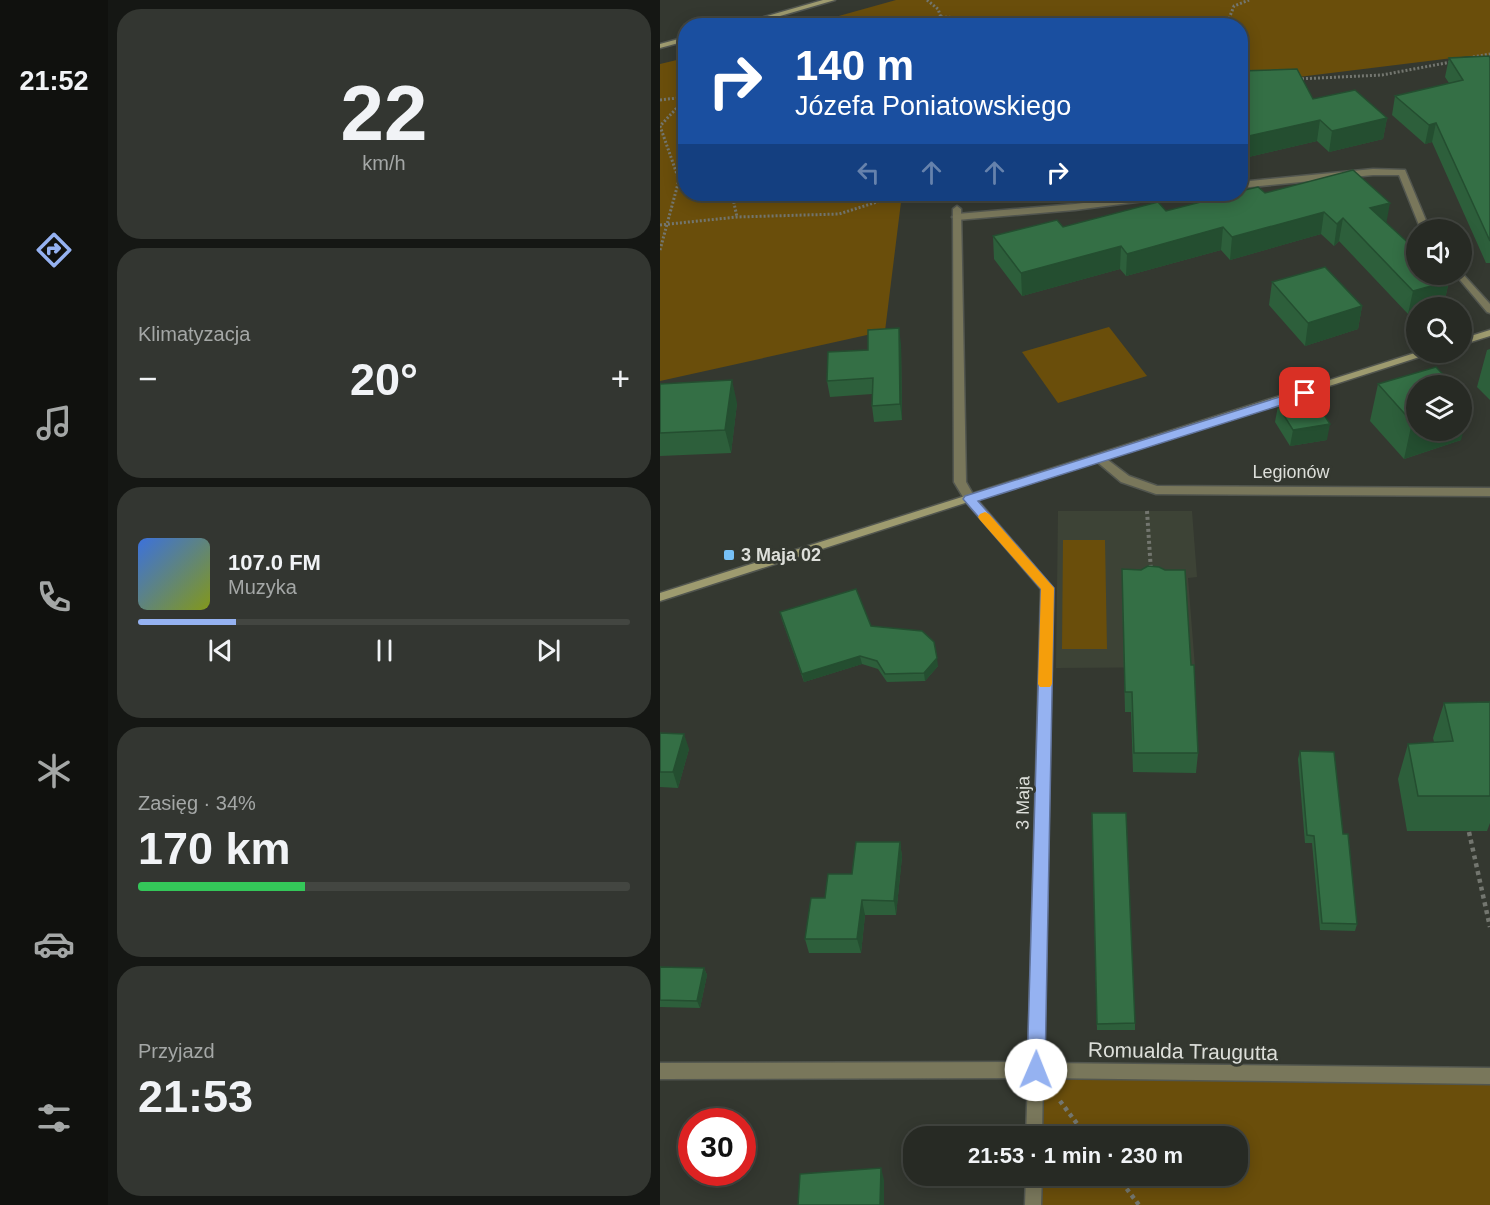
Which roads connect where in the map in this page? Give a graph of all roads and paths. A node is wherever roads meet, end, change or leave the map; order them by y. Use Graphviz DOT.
graph roads {
  1 [pos="831,0"];
  2 [pos="927,0"];
  3 [pos="1249,0"];
  4 [pos="941,17"];
  5 [pos="765,18"];
  6 [pos="947,18"];
  7 [pos="1229,18"];
  8 [pos="678,41"];
  9 [pos="660,46"];
  10 [pos="1490,54"];
  11 [pos="1468,58"];
  12 [pos="1457,60"];
  13 [pos="1287,79"];
  14 [pos="678,99"];
  15 [pos="660,100"];
  16 [pos="678,107"];
  17 [pos="660,126"];
  18 [pos="660,126"];
  19 [pos="678,177"];
  20 [pos="678,184"];
  21 [pos="1248,184"];
  22 [pos="734,201"];
  23 [pos="880,201"];
  24 [pos="1121,201"];
  25 [pos="737,217"];
  26 [pos="1421,219"];
  27 [pos="669,224"];
  28 [pos="660,225"];
  29 [pos="660,250"];
  30 [pos="1468,285"];
  31 [pos="1490,310"];
  32 [pos="1490,333"];
  33 [pos="1472,339"];
  34 [pos="1406,360"];
  35 [pos="1100,459"];
  36 [pos="1490,492"];
  37 [pos="970,499"];
  38 [pos="1147,510"];
  39 [pos="1152,576"];
  40 [pos="660,597"];
  41 [pos="1469,832"];
  42 [pos="1490,927"];
  43 [pos="1036,1070"];
  44 [pos="660,1071"];
  45 [pos="1490,1076"];
  46 [pos="1034,1126"];
  47 [pos="1034,1186"];
  48 [pos="1125,1186"];
  49 [pos="1033,1205"];
  50 [pos="1139,1205"];
  1 -- 5 [label="street"];
  2 -- 4 [label="path"];
  3 -- 7 [label="path"];
  4 -- 6 [label="path"];
  8 -- 9 [label="street"];
  10 -- 11 [label="path"];
  12 -- 13 [label="path"];
  14 -- 15 [label="path"];
  16 -- 18 [label="path"];
  17 -- 19 [label="path"];
  20 -- 27 [label="path"];
  21 -- 26 [label="street"];
  22 -- 25 [label="path"];
  23 -- 25 [label="path"];
  24 -- 37 [label="street"];
  25 -- 27 [label="path"];
  27 -- 28 [label="path"];
  27 -- 29 [label="path"];
  30 -- 31 [label="street"];
  32 -- 33 [label="street"];
  34 -- 35 [label="street"];
  35 -- 36 [label="street, Legionów"];
  35 -- 37 [label="street"];
  37 -- 40 [label="street"];
  37 -- 43 [label="street, 3 Maja"];
  38 -- 39 [label="path"];
  41 -- 42 [label="path"];
  43 -- 44 [label="street, Romualda Traugutta"];
  43 -- 45 [label="street, Romualda Traugutta"];
  43 -- 46 [label="street, 3 Maja"];
  47 -- 49 [label="street"];
  48 -- 50 [label="path"];
}
